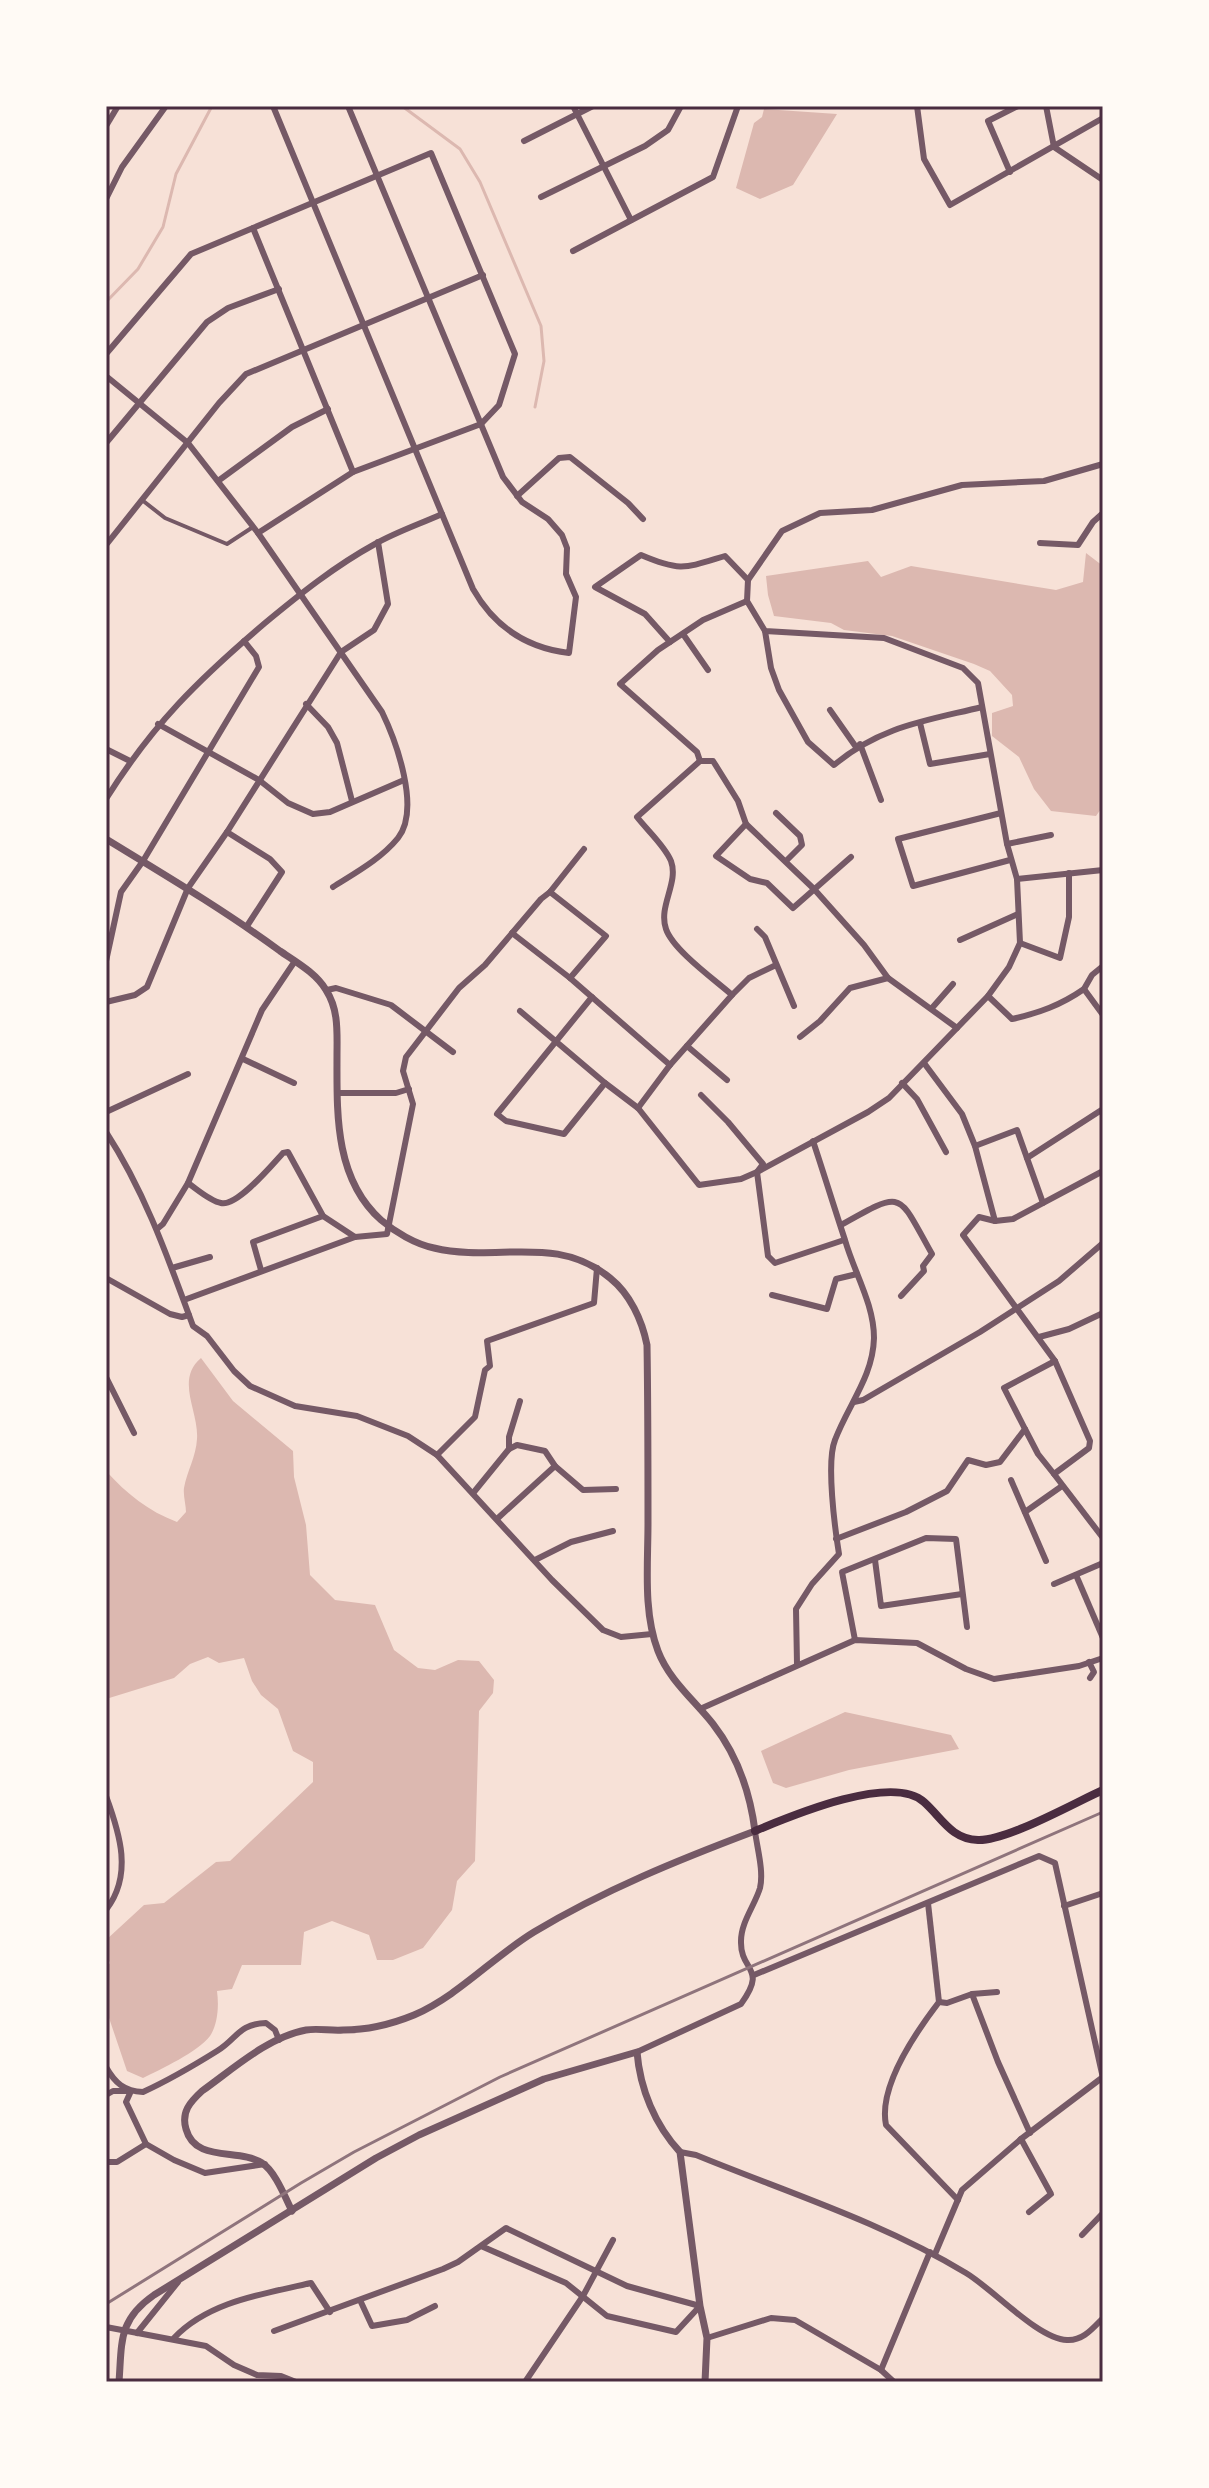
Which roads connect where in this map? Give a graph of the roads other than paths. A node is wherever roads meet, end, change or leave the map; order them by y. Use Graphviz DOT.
graph roads {
  1 [pos="118,106"];
  2 [pos="166,106"];
  3 [pos="273,106"];
  4 [pos="348,106"];
  5 [pos="573,106"];
  6 [pos="593,106"];
  7 [pos="681,106"];
  8 [pos="738,106"];
  9 [pos="917,106"];
  10 [pos="1018,106"];
  11 [pos="1046,106"];
  12 [pos="577,114"];
  13 [pos="1103,118"];
  14 [pos="106,126"];
  15 [pos="524,141"];
  16 [pos="1054,147"];
  17 [pos="604,166"];
  18 [pos="1010,172"];
  19 [pos="376,176"];
  20 [pos="1103,180"];
  21 [pos="541,197"];
  22 [pos="106,199"];
  23 [pos="313,204"];
  24 [pos="631,220"];
  25 [pos="253,228"];
  26 [pos="573,251"];
  27 [pos="483,275"];
  28 [pos="279,289"];
  29 [pos="428,298"];
  30 [pos="364,325"];
  31 [pos="305,349"];
  32 [pos="106,354"];
  33 [pos="106,376"];
  34 [pos="139,403"];
  35 [pos="328,409"];
  36 [pos="481,424"];
  37 [pos="106,443"];
  38 [pos="188,443"];
  39 [pos="415,449"];
  40 [pos="1103,464"];
  41 [pos="353,472"];
  42 [pos="218,481"];
  43 [pos="517,496"];
  44 [pos="142,500"];
  45 [pos="1103,513"];
  46 [pos="442,514"];
  47 [pos="643,519"];
  48 [pos="256,530"];
  49 [pos="378,542"];
  50 [pos="1040,543"];
  51 [pos="106,545"];
  52 [pos="748,580"];
  53 [pos="299,595"];
  54 [pos="747,601"];
  55 [pos="765,631"];
  56 [pos="683,634"];
  57 [pos="244,641"];
  58 [pos="670,642"];
  59 [pos="341,652"];
  60 [pos="708,670"];
  61 [pos="306,704"];
  62 [pos="982,707"];
  63 [pos="830,710"];
  64 [pos="920,723"];
  65 [pos="158,724"];
  66 [pos="858,746"];
  67 [pos="106,749"];
  68 [pos="208,752"];
  69 [pos="990,754"];
  70 [pos="130,761"];
  71 [pos="700,761"];
  72 [pos="259,780"];
  73 [pos="404,780"];
  74 [pos="106,799"];
  75 [pos="881,800"];
  76 [pos="352,801"];
  77 [pos="776,813"];
  78 [pos="1001,813"];
  79 [pos="746,824"];
  80 [pos="227,832"];
  81 [pos="1051,835"];
  82 [pos="106,839"];
  83 [pos="1007,844"];
  84 [pos="584,849"];
  85 [pos="851,857"];
  86 [pos="1010,860"];
  87 [pos="143,861"];
  88 [pos="786,861"];
  89 [pos="1103,870"];
  90 [pos="1069,873"];
  91 [pos="1017,879"];
  92 [pos="333,887"];
  93 [pos="188,888"];
  94 [pos="814,889"];
  95 [pos="550,892"];
  96 [pos="1018,914"];
  97 [pos="247,926"];
  98 [pos="757,929"];
  99 [pos="512,933"];
  100 [pos="960,940"];
  101 [pos="1020,943"];
  102 [pos="106,961"];
  103 [pos="295,961"];
  104 [pos="776,965"];
  105 [pos="1103,966"];
  106 [pos="570,978"];
  107 [pos="888,978"];
  108 [pos="953,984"];
  109 [pos="1084,989"];
  110 [pos="327,990"];
  111 [pos="732,995"];
  112 [pos="988,996"];
  113 [pos="592,997"];
  114 [pos="106,1002"];
  115 [pos="794,1006"];
  116 [pos="932,1008"];
  117 [pos="520,1011"];
  118 [pos="1103,1015"];
  119 [pos="957,1028"];
  120 [pos="424,1031"];
  121 [pos="800,1037"];
  122 [pos="554,1042"];
  123 [pos="687,1046"];
  124 [pos="453,1052"];
  125 [pos="243,1059"];
  126 [pos="924,1063"];
  127 [pos="670,1065"];
  128 [pos="188,1074"];
  129 [pos="727,1080"];
  130 [pos="294,1083"];
  131 [pos="605,1083"];
  132 [pos="902,1083"];
  133 [pos="409,1089"];
  134 [pos="337,1093"];
  135 [pos="701,1095"];
  136 [pos="638,1108"];
  137 [pos="1103,1109"];
  138 [pos="106,1112"];
  139 [pos="106,1132"];
  140 [pos="813,1141"];
  141 [pos="975,1146"];
  142 [pos="946,1152"];
  143 [pos="1027,1158"];
  144 [pos="1103,1171"];
  145 [pos="757,1172"];
  146 [pos="188,1183"];
  147 [pos="1043,1203"];
  148 [pos="323,1216"];
  149 [pos="995,1221"];
  150 [pos="841,1225"];
  151 [pos="389,1226"];
  152 [pos="157,1229"];
  153 [pos="355,1237"];
  154 [pos="844,1240"];
  155 [pos="1103,1243"];
  156 [pos="210,1257"];
  157 [pos="172,1268"];
  158 [pos="597,1268"];
  159 [pos="261,1270"];
  160 [pos="857,1274"];
  161 [pos="106,1278"];
  162 [pos="772,1295"];
  163 [pos="901,1296"];
  164 [pos="184,1300"];
  165 [pos="1016,1308"];
  166 [pos="189,1315"];
  167 [pos="1102,1315"];
  168 [pos="1039,1337"];
  169 [pos="1055,1361"];
  170 [pos="106,1377"];
  171 [pos="520,1401"];
  172 [pos="854,1402"];
  173 [pos="1025,1429"];
  174 [pos="134,1433"];
  175 [pos="509,1449"];
  176 [pos="437,1455"];
  177 [pos="555,1466"];
  178 [pos="1054,1474"];
  179 [pos="1011,1480"];
  180 [pos="1062,1486"];
  181 [pos="616,1489"];
  182 [pos="474,1492"];
  183 [pos="1025,1512"];
  184 [pos="498,1518"];
  185 [pos="613,1531"];
  186 [pos="1103,1538"];
  187 [pos="836,1539"];
  188 [pos="535,1560"];
  189 [pos="875,1560"];
  190 [pos="1046,1561"];
  191 [pos="1103,1563"];
  192 [pos="1076,1575"];
  193 [pos="1054,1584"];
  194 [pos="962,1594"];
  195 [pos="967,1627"];
  196 [pos="652,1634"];
  197 [pos="1103,1638"];
  198 [pos="855,1640"];
  199 [pos="1103,1658"];
  200 [pos="1089,1662"];
  201 [pos="797,1664"];
  202 [pos="1090,1678"];
  203 [pos="700,1709"];
  204 [pos="1103,1790"];
  205 [pos="106,1796"];
  206 [pos="755,1831"];
  207 [pos="1103,1893"];
  208 [pos="928,1903"];
  209 [pos="1064,1906"];
  210 [pos="106,1910"];
  211 [pos="754,1975"];
  212 [pos="997,1992"];
  213 [pos="972,1994"];
  214 [pos="939,2002"];
  215 [pos="279,2040"];
  216 [pos="637,2052"];
  217 [pos="106,2067"];
  218 [pos="1103,2078"];
  219 [pos="131,2091"];
  220 [pos="106,2095"];
  221 [pos="1030,2133"];
  222 [pos="1021,2139"];
  223 [pos="146,2144"];
  224 [pos="680,2152"];
  225 [pos="106,2162"];
  226 [pos="267,2167"];
  227 [pos="958,2200"];
  228 [pos="292,2211"];
  229 [pos="1029,2212"];
  230 [pos="1103,2213"];
  231 [pos="1082,2235"];
  232 [pos="613,2240"];
  233 [pos="481,2246"];
  234 [pos="932,2253"];
  235 [pos="598,2271"];
  236 [pos="178,2282"];
  237 [pos="583,2296"];
  238 [pos="360,2300"];
  239 [pos="435,2306"];
  240 [pos="700,2306"];
  241 [pos="330,2312"];
  242 [pos="1103,2318"];
  243 [pos="109,2328"];
  244 [pos="274,2331"];
  245 [pos="134,2333"];
  246 [pos="174,2338"];
  247 [pos="707,2338"];
  248 [pos="881,2370"];
  249 [pos="119,2382"];
  250 [pos="296,2382"];
  251 [pos="525,2382"];
  252 [pos="705,2382"];
  253 [pos="894,2382"];
  1 -- 14 [label="street"];
  2 -- 22 [label="street"];
  3 -- 23 [label="street"];
  4 -- 19 [label="street"];
  5 -- 12 [label="street"];
  6 -- 12 [label="street"];
  7 -- 17 [label="street"];
  8 -- 24 [label="street"];
  9 -- 18 [label="street"];
  10 -- 18 [label="street"];
  11 -- 16 [label="street"];
  12 -- 15 [label="street"];
  12 -- 17 [label="street"];
  13 -- 16 [label="street"];
  16 -- 18 [label="street"];
  16 -- 20 [label="street"];
  17 -- 21 [label="street"];
  17 -- 24 [label="street"];
  19 -- 23 [label="street"];
  19 -- 27 [label="street"];
  19 -- 29 [label="street"];
  23 -- 25 [label="street"];
  23 -- 30 [label="street"];
  24 -- 26 [label="street"];
  25 -- 28 [label="street"];
  25 -- 32 [label="street"];
  27 -- 29 [label="street"];
  27 -- 36 [label="street"];
  28 -- 31 [label="street"];
  28 -- 34 [label="street"];
  29 -- 30 [label="street"];
  29 -- 36 [label="street"];
  30 -- 31 [label="street"];
  30 -- 39 [label="street"];
  31 -- 35 [label="street"];
  31 -- 38 [label="street"];
  33 -- 34 [label="street"];
  34 -- 37 [label="street"];
  34 -- 38 [label="street"];
  35 -- 41 [label="street"];
  35 -- 42 [label="street"];
  36 -- 39 [label="street"];
  36 -- 43 [label="street"];
  38 -- 42 [label="street"];
  38 -- 44 [label="street"];
  39 -- 41 [label="street"];
  39 -- 46 [label="street"];
  40 -- 52 [label="street"];
  41 -- 48 [label="street"];
  42 -- 48 [label="street"];
  43 -- 46 [label="street"];
  43 -- 47 [label="street"];
  44 -- 48 [label="street"];
  44 -- 51 [label="street"];
  45 -- 50 [label="street"];
  46 -- 49 [label="street"];
  48 -- 53 [label="street"];
  49 -- 53 [label="street"];
  49 -- 59 [label="street"];
  52 -- 54 [label="street"];
  52 -- 58 [label="street"];
  53 -- 57 [label="street"];
  53 -- 59 [label="street"];
  54 -- 55 [label="street"];
  54 -- 56 [label="street"];
  55 -- 62 [label="street"];
  55 -- 66 [label="street"];
  56 -- 58 [label="street"];
  56 -- 60 [label="street"];
  57 -- 65 [label="street"];
  57 -- 68 [label="street"];
  58 -- 71 [label="street"];
  59 -- 61 [label="street"];
  59 -- 73 [label="street"];
  61 -- 72 [label="street"];
  61 -- 76 [label="street"];
  62 -- 64 [label="street"];
  62 -- 69 [label="street"];
  63 -- 66 [label="street"];
  64 -- 66 [label="street"];
  64 -- 69 [label="street"];
  65 -- 68 [label="street"];
  65 -- 70 [label="street"];
  66 -- 75 [label="street"];
  67 -- 70 [label="street"];
  68 -- 72 [label="street"];
  68 -- 87 [label="street"];
  69 -- 78 [label="street"];
  70 -- 74 [label="street"];
  71 -- 79 [label="street"];
  71 -- 111 [label="street"];
  72 -- 76 [label="street"];
  72 -- 80 [label="street"];
  73 -- 76 [label="street"];
  73 -- 92 [label="street"];
  77 -- 88 [label="street"];
  78 -- 83 [label="street"];
  78 -- 86 [label="street"];
  79 -- 88 [label="street"];
  79 -- 94 [label="street"];
  80 -- 93 [label="street"];
  80 -- 97 [label="street"];
  81 -- 83 [label="street"];
  82 -- 87 [label="street"];
  83 -- 86 [label="street"];
  84 -- 95 [label="street"];
  85 -- 94 [label="street"];
  86 -- 91 [label="street"];
  87 -- 93 [label="street"];
  87 -- 102 [label="street"];
  88 -- 94 [label="street"];
  89 -- 90 [label="street"];
  90 -- 91 [label="street"];
  90 -- 101 [label="street"];
  91 -- 96 [label="street"];
  93 -- 97 [label="street"];
  93 -- 114 [label="street"];
  94 -- 107 [label="street"];
  95 -- 99 [label="street"];
  95 -- 106 [label="street"];
  96 -- 100 [label="street"];
  96 -- 101 [label="street"];
  97 -- 103 [label="street"];
  98 -- 104 [label="street"];
  99 -- 106 [label="street"];
  99 -- 120 [label="street"];
  101 -- 112 [label="street"];
  103 -- 110 [label="street"];
  103 -- 125 [label="street"];
  104 -- 111 [label="street"];
  104 -- 115 [label="street"];
  105 -- 109 [label="street"];
  106 -- 113 [label="street"];
  107 -- 116 [label="street"];
  107 -- 121 [label="street"];
  108 -- 116 [label="street"];
  109 -- 112 [label="street"];
  109 -- 118 [label="street"];
  110 -- 120 [label="street"];
  110 -- 134 [label="street"];
  111 -- 123 [label="street"];
  112 -- 119 [label="street"];
  113 -- 122 [label="street"];
  113 -- 127 [label="street"];
  116 -- 119 [label="street"];
  117 -- 122 [label="street"];
  119 -- 126 [label="street"];
  120 -- 124 [label="street"];
  120 -- 133 [label="street"];
  122 -- 131 [label="street"];
  122 -- 131 [label="street"];
  123 -- 127 [label="street"];
  123 -- 129 [label="street"];
  125 -- 130 [label="street"];
  125 -- 146 [label="street"];
  126 -- 132 [label="street"];
  126 -- 141 [label="street"];
  127 -- 136 [label="street"];
  128 -- 138 [label="street"];
  131 -- 136 [label="street"];
  132 -- 140 [label="street"];
  132 -- 142 [label="street"];
  133 -- 134 [label="street"];
  133 -- 151 [label="street"];
  134 -- 151 [label="street"];
  135 -- 145 [label="street"];
  136 -- 145 [label="street"];
  137 -- 143 [label="street"];
  139 -- 152 [label="street"];
  140 -- 145 [label="street"];
  140 -- 150 [label="street"];
  141 -- 143 [label="street"];
  141 -- 149 [label="street"];
  143 -- 147 [label="street"];
  144 -- 147 [label="street"];
  145 -- 154 [label="street"];
  146 -- 148 [label="street"];
  146 -- 152 [label="street"];
  147 -- 149 [label="street"];
  148 -- 153 [label="street"];
  148 -- 159 [label="street"];
  149 -- 165 [label="street"];
  150 -- 154 [label="street"];
  150 -- 163 [label="street"];
  151 -- 153 [label="street"];
  151 -- 158 [label="street"];
  152 -- 157 [label="street"];
  153 -- 159 [label="street"];
  154 -- 160 [label="street"];
  155 -- 165 [label="street"];
  156 -- 157 [label="street"];
  157 -- 164 [label="street"];
  158 -- 176 [label="street"];
  158 -- 196 [label="street"];
  159 -- 164 [label="street"];
  160 -- 162 [label="street"];
  160 -- 172 [label="street"];
  161 -- 166 [label="street"];
  164 -- 166 [label="street"];
  165 -- 168 [label="street"];
  165 -- 172 [label="street"];
  166 -- 176 [label="street"];
  167 -- 168 [label="street"];
  168 -- 169 [label="street"];
  169 -- 173 [label="street"];
  169 -- 178 [label="street"];
  170 -- 174 [label="street"];
  171 -- 175 [label="street"];
  172 -- 187 [label="street"];
  173 -- 178 [label="street"];
  173 -- 187 [label="street"];
  175 -- 177 [label="street"];
  175 -- 182 [label="street"];
  176 -- 182 [label="street"];
  177 -- 181 [label="street"];
  177 -- 184 [label="street"];
  178 -- 180 [label="street"];
  179 -- 183 [label="street"];
  180 -- 183 [label="street"];
  180 -- 186 [label="street"];
  182 -- 184 [label="street"];
  183 -- 190 [label="street"];
  184 -- 188 [label="street"];
  185 -- 188 [label="street"];
  187 -- 201 [label="street"];
  188 -- 196 [label="street"];
  189 -- 194 [label="street"];
  189 -- 194 [label="street"];
  189 -- 198 [label="street"];
  191 -- 192 [label="street"];
  192 -- 193 [label="street"];
  192 -- 197 [label="street"];
  194 -- 195 [label="street"];
  196 -- 203 [label="street"];
  198 -- 200 [label="street"];
  198 -- 201 [label="street"];
  199 -- 200 [label="street"];
  200 -- 202 [label="street"];
  201 -- 203 [label="street"];
  203 -- 206 [label="street"];
  204 -- 206 [label="main road"];
  205 -- 210 [label="street"];
  206 -- 211 [label="street"];
  206 -- 215 [label="street"];
  207 -- 209 [label="street"];
  208 -- 209 [label="street"];
  208 -- 211 [label="street"];
  208 -- 214 [label="street"];
  209 -- 218 [label="street"];
  211 -- 216 [label="street"];
  212 -- 213 [label="street"];
  213 -- 214 [label="street"];
  213 -- 221 [label="street"];
  214 -- 227 [label="street"];
  215 -- 219 [label="street"];
  215 -- 226 [label="street"];
  216 -- 224 [label="street"];
  216 -- 228 [label="street"];
  217 -- 219 [label="street"];
  218 -- 221 [label="street"];
  219 -- 220 [label="street"];
  219 -- 223 [label="street"];
  221 -- 222 [label="street"];
  222 -- 227 [label="street"];
  222 -- 229 [label="street"];
  223 -- 225 [label="street"];
  223 -- 226 [label="street"];
  224 -- 234 [label="street"];
  224 -- 240 [label="street"];
  226 -- 228 [label="street"];
  227 -- 234 [label="street"];
  228 -- 236 [label="street"];
  230 -- 231 [label="street"];
  232 -- 235 [label="street"];
  233 -- 235 [label="street"];
  233 -- 237 [label="street"];
  233 -- 238 [label="street"];
  234 -- 242 [label="street"];
  234 -- 248 [label="street"];
  235 -- 237 [label="street"];
  235 -- 240 [label="street"];
  236 -- 245 [label="street"];
  236 -- 249 [label="street"];
  237 -- 240 [label="street"];
  237 -- 251 [label="street"];
  238 -- 239 [label="street"];
  238 -- 241 [label="street"];
  240 -- 247 [label="street"];
  241 -- 244 [label="street"];
  241 -- 246 [label="street"];
  243 -- 245 [label="street"];
  245 -- 246 [label="street"];
  246 -- 250 [label="street"];
  247 -- 248 [label="street"];
  247 -- 252 [label="street"];
  248 -- 253 [label="street"];
}
